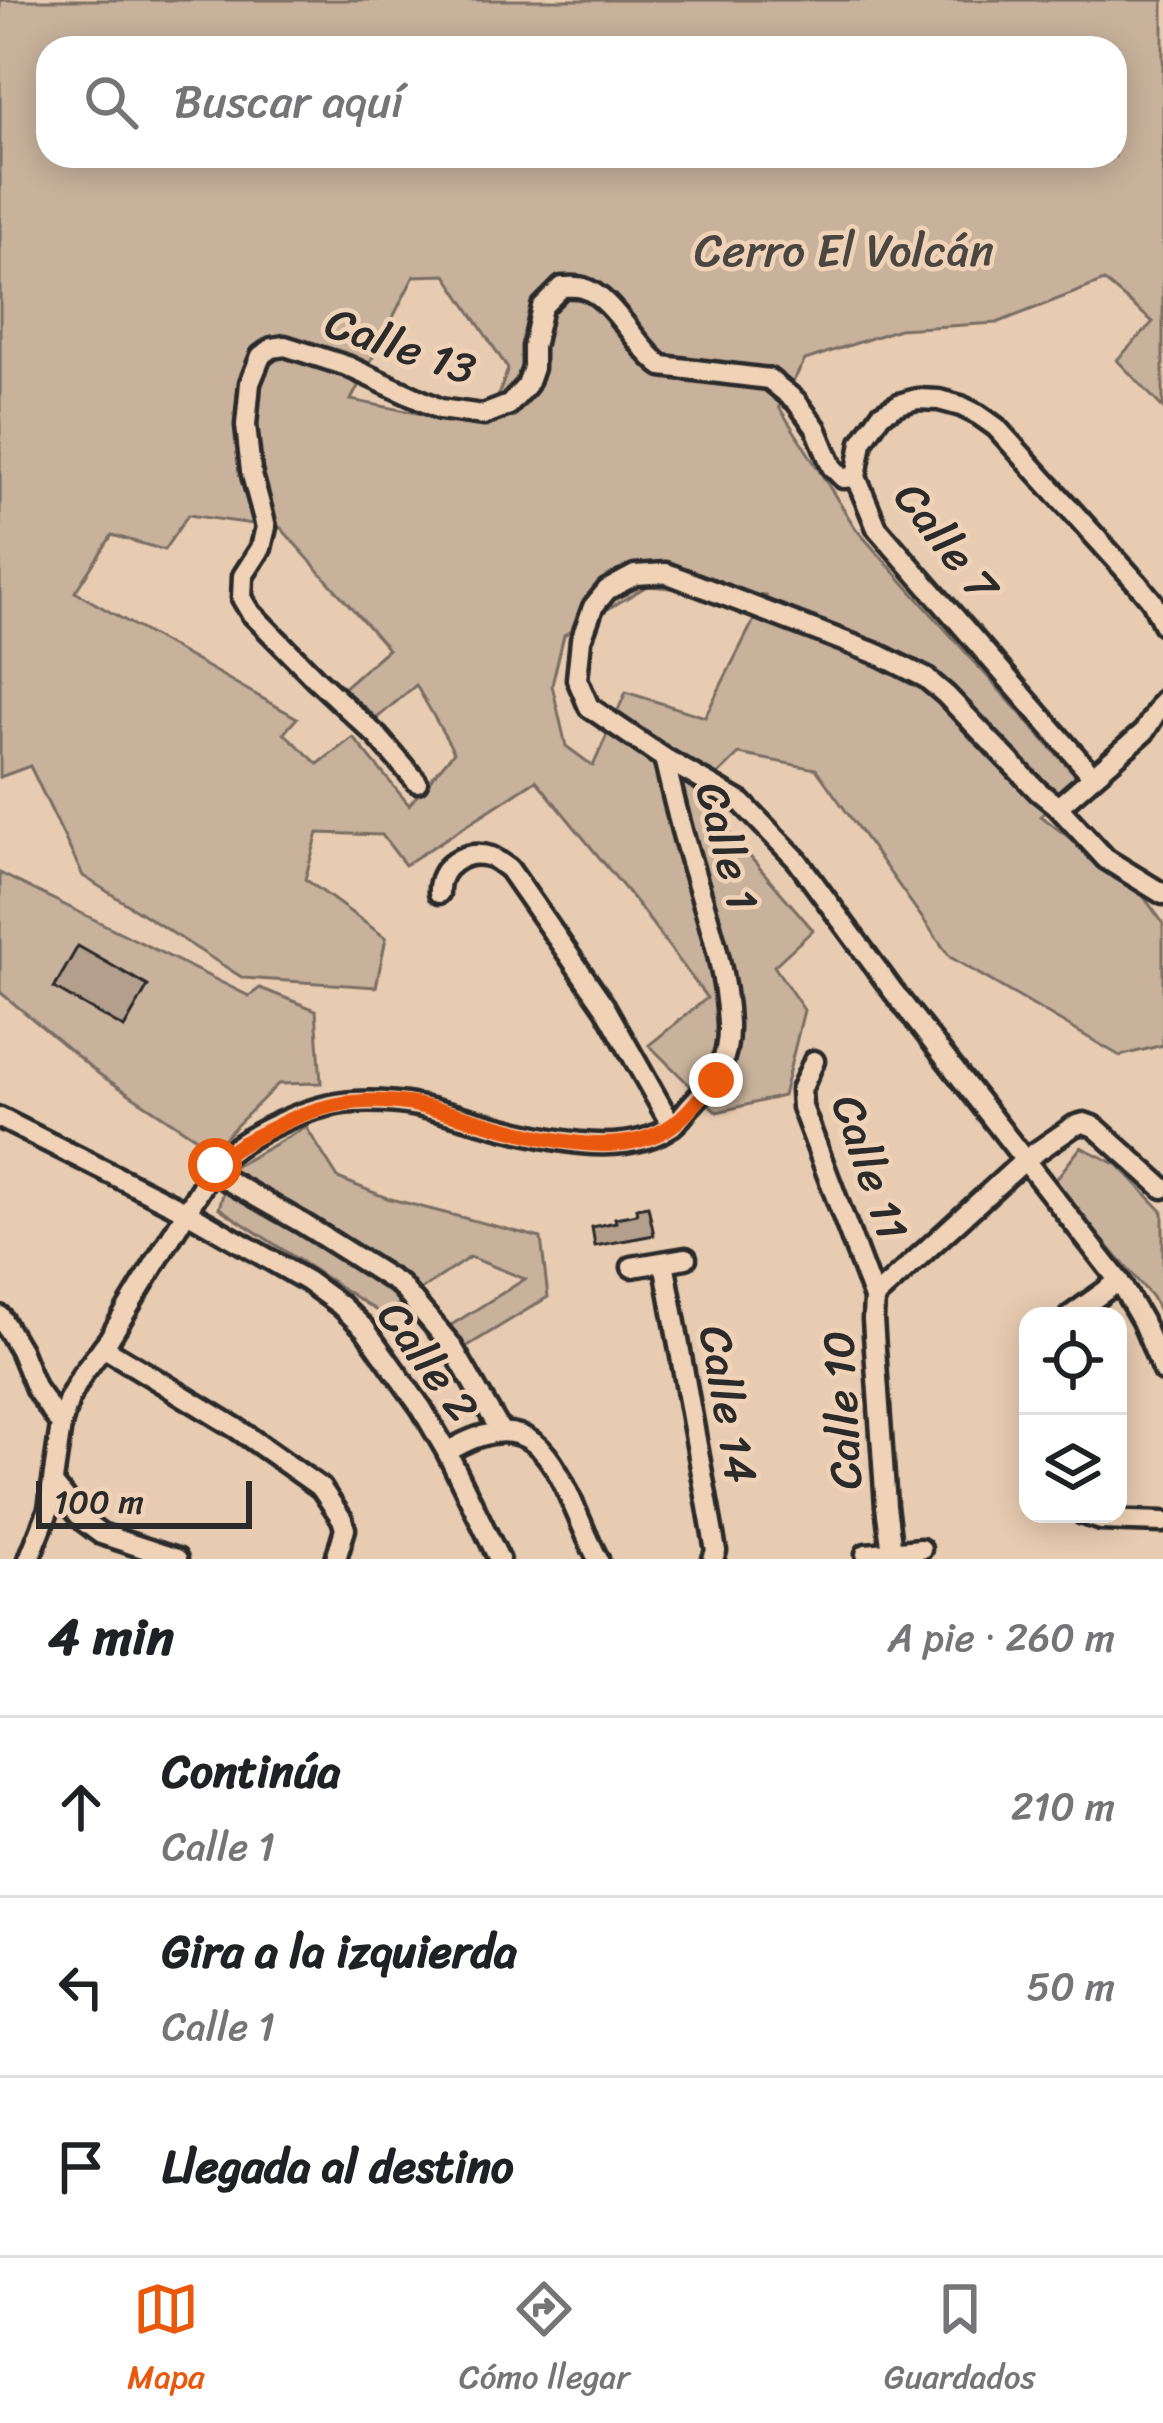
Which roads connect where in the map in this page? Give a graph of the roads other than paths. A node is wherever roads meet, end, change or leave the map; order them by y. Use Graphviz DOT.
graph roads {
  1 [pos="856,477"];
  2 [pos="1163,625"];
  3 [pos="1163,701"];
  4 [pos="664,758"];
  5 [pos="1092,775"];
  6 [pos="417,782"];
  7 [pos="1058,807"];
  8 [pos="439,893"];
  9 [pos="1163,894"];
  10 [pos="814,1061"];
  11 [pos="0,1118"];
  12 [pos="672,1126"];
  13 [pos="1026,1159"];
  14 [pos="211,1171"];
  15 [pos="1163,1188"];
  16 [pos="187,1212"];
  17 [pos="686,1258"];
  18 [pos="664,1262"];
  19 [pos="632,1267"];
  20 [pos="1119,1281"];
  21 [pos="874,1298"];
  22 [pos="1083,1307"];
  23 [pos="0,1316"];
  24 [pos="103,1347"];
  25 [pos="1163,1371"];
  26 [pos="62,1425"];
  27 [pos="500,1430"];
  28 [pos="447,1452"];
  29 [pos="54,1485"];
  30 [pos="1127,1521"];
  31 [pos="1163,1522"];
  32 [pos="921,1549"];
  33 [pos="892,1552"];
  34 [pos="866,1554"];
  35 [pos="29,1559"];
  36 [pos="177,1559"];
  37 [pos="335,1559"];
  38 [pos="500,1559"];
  39 [pos="598,1559"];
  40 [pos="712,1559"];
  1 -- 2 [label="street, Calle 7"];
  1 -- 5 [label="street, Calle 7"];
  1 -- 6 [label="street, Calle 13"];
  3 -- 5 [label="street"];
  4 -- 7 [label="street"];
  4 -- 12 [label="street, Calle 1"];
  4 -- 13 [label="street, Calle 1"];
  5 -- 7 [label="street"];
  7 -- 9 [label="street"];
  8 -- 12 [label="street"];
  10 -- 21 [label="street, Calle 11"];
  11 -- 16 [label="street, Calle 2"];
  12 -- 14 [label="street"];
  13 -- 15 [label="street, Calle 10"];
  13 -- 20 [label="street, Calle 1"];
  13 -- 21 [label="street, Calle 10"];
  14 -- 16 [label="street"];
  14 -- 27 [label="street"];
  16 -- 24 [label="street"];
  16 -- 28 [label="street, Calle 2"];
  17 -- 18 [label="street"];
  18 -- 19 [label="street"];
  18 -- 40 [label="street, Calle 14"];
  20 -- 22 [label="street"];
  20 -- 25 [label="street, Calle 1"];
  21 -- 33 [label="street, Calle 10"];
  23 -- 26 [label="street"];
  24 -- 26 [label="street"];
  24 -- 37 [label="street"];
  26 -- 29 [label="street"];
  27 -- 28 [label="street"];
  27 -- 39 [label="street"];
  28 -- 38 [label="street, Calle 2"];
  29 -- 35 [label="street"];
  29 -- 36 [label="street"];
  30 -- 31 [label="street"];
  32 -- 33 [label="street"];
  33 -- 34 [label="street, Calle 10"];
}
